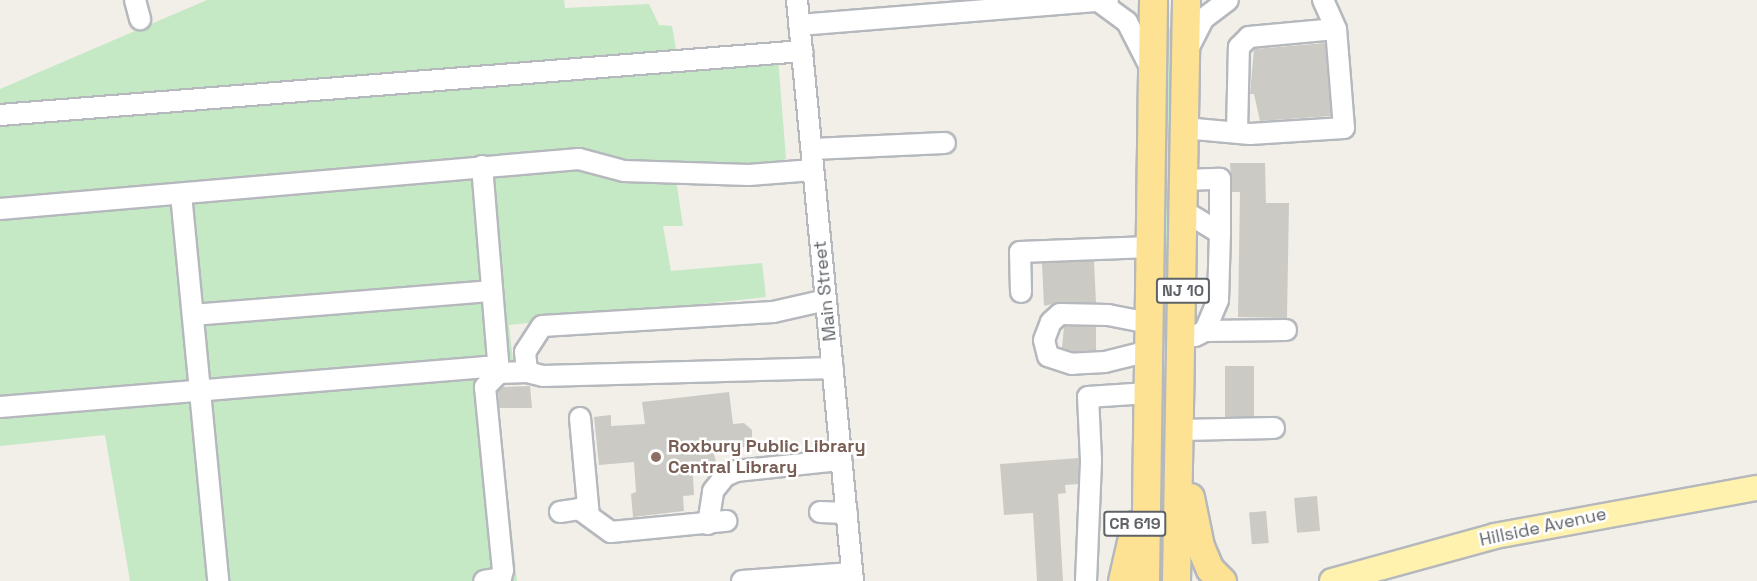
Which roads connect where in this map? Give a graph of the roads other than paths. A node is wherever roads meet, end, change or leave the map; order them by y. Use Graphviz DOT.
graph roads {
  1 [pos="797,0"];
  2 [pos="1153,0"];
  3 [pos="1186,0"];
  4 [pos="1228,0"];
  5 [pos="1323,0"];
  6 [pos="1105,2"];
  7 [pos="799,25"];
  8 [pos="1336,29"];
  9 [pos="802,51"];
  10 [pos="1186,55"];
  11 [pos="1152,78"];
  12 [pos="0,115"];
  13 [pos="1184,128"];
  14 [pos="1237,132"];
  15 [pos="945,143"];
  16 [pos="812,150"];
  17 [pos="482,166"];
  18 [pos="813,170"];
  19 [pos="1184,180"];
  20 [pos="181,194"];
  21 [pos="0,209"];
  22 [pos="1184,212"];
  23 [pos="1220,233"];
  24 [pos="1150,247"];
  25 [pos="489,291"];
  26 [pos="1021,292"];
  27 [pos="826,300"];
  28 [pos="193,315"];
  29 [pos="1149,323"];
  30 [pos="1205,330"];
  31 [pos="1286,330"];
  32 [pos="1182,343"];
  33 [pos="1149,351"];
  34 [pos="833,368"];
  35 [pos="527,372"];
  36 [pos="498,374"];
  37 [pos="202,390"];
  38 [pos="1148,393"];
  39 [pos="0,407"];
  40 [pos="580,418"];
  41 [pos="1274,428"];
  42 [pos="1180,434"];
  43 [pos="842,460"];
  44 [pos="1147,467"];
  45 [pos="1757,488"];
  46 [pos="560,512"];
  47 [pos="820,512"];
  48 [pos="847,513"];
  49 [pos="589,516"];
  50 [pos="853,577"];
  51 [pos="218,581"];
  52 [pos="484,581"];
  53 [pos="742,581"];
  54 [pos="1086,581"];
  55 [pos="1122,581"];
  56 [pos="1145,581"];
  57 [pos="1176,581"];
  58 [pos="1221,581"];
  59 [pos="1332,581"];
  1 -- 7 [label="street, Main Street"];
  2 -- 11 [label="highway, NJ 10"];
  3 -- 10 [label="highway, NJ 10"];
  4 -- 10 [label="street"];
  5 -- 8 [label="street"];
  6 -- 7 [label="street"];
  6 -- 11 [label="street"];
  7 -- 9 [label="street, Main Street"];
  8 -- 14 [label="street"];
  8 -- 14 [label="street"];
  9 -- 12 [label="street"];
  9 -- 16 [label="street, Main Street"];
  10 -- 13 [label="highway, NJ 10"];
  11 -- 24 [label="highway, NJ 10"];
  13 -- 14 [label="street"];
  13 -- 19 [label="highway, NJ 10"];
  15 -- 16 [label="street"];
  16 -- 18 [label="street, Main Street"];
  17 -- 18 [label="street"];
  17 -- 20 [label="street"];
  17 -- 25 [label="street"];
  18 -- 27 [label="street, Main Street"];
  19 -- 22 [label="highway, NJ 10"];
  19 -- 23 [label="street"];
  20 -- 21 [label="street"];
  20 -- 28 [label="street"];
  22 -- 23 [label="street"];
  22 -- 32 [label="highway, NJ 10"];
  23 -- 30 [label="street"];
  24 -- 26 [label="street"];
  24 -- 29 [label="highway, NJ 10"];
  25 -- 28 [label="street"];
  25 -- 36 [label="street"];
  27 -- 34 [label="street, Main Street"];
  27 -- 35 [label="street"];
  28 -- 37 [label="street"];
  29 -- 33 [label="highway, NJ 10"];
  29 -- 33 [label="street"];
  30 -- 31 [label="street"];
  30 -- 32 [label="street"];
  32 -- 42 [label="highway, NJ 10"];
  33 -- 38 [label="highway, NJ 10"];
  34 -- 35 [label="street"];
  34 -- 43 [label="street, Main Street"];
  35 -- 36 [label="street"];
  36 -- 37 [label="street"];
  36 -- 52 [label="street"];
  37 -- 39 [label="street"];
  37 -- 51 [label="street"];
  38 -- 44 [label="highway, NJ 10"];
  38 -- 54 [label="street"];
  40 -- 49 [label="street"];
  41 -- 42 [label="street"];
  42 -- 57 [label="highway, NJ 10"];
  42 -- 58 [label="highway"];
  43 -- 48 [label="street, Main Street"];
  43 -- 49 [label="street"];
  44 -- 55 [label="highway, CR 619"];
  44 -- 56 [label="highway, NJ 10"];
  45 -- 59 [label="main road, Hillside Avenue"];
  46 -- 49 [label="street"];
  47 -- 48 [label="street"];
  48 -- 50 [label="street, Main Street"];
  50 -- 53 [label="street"];
}
